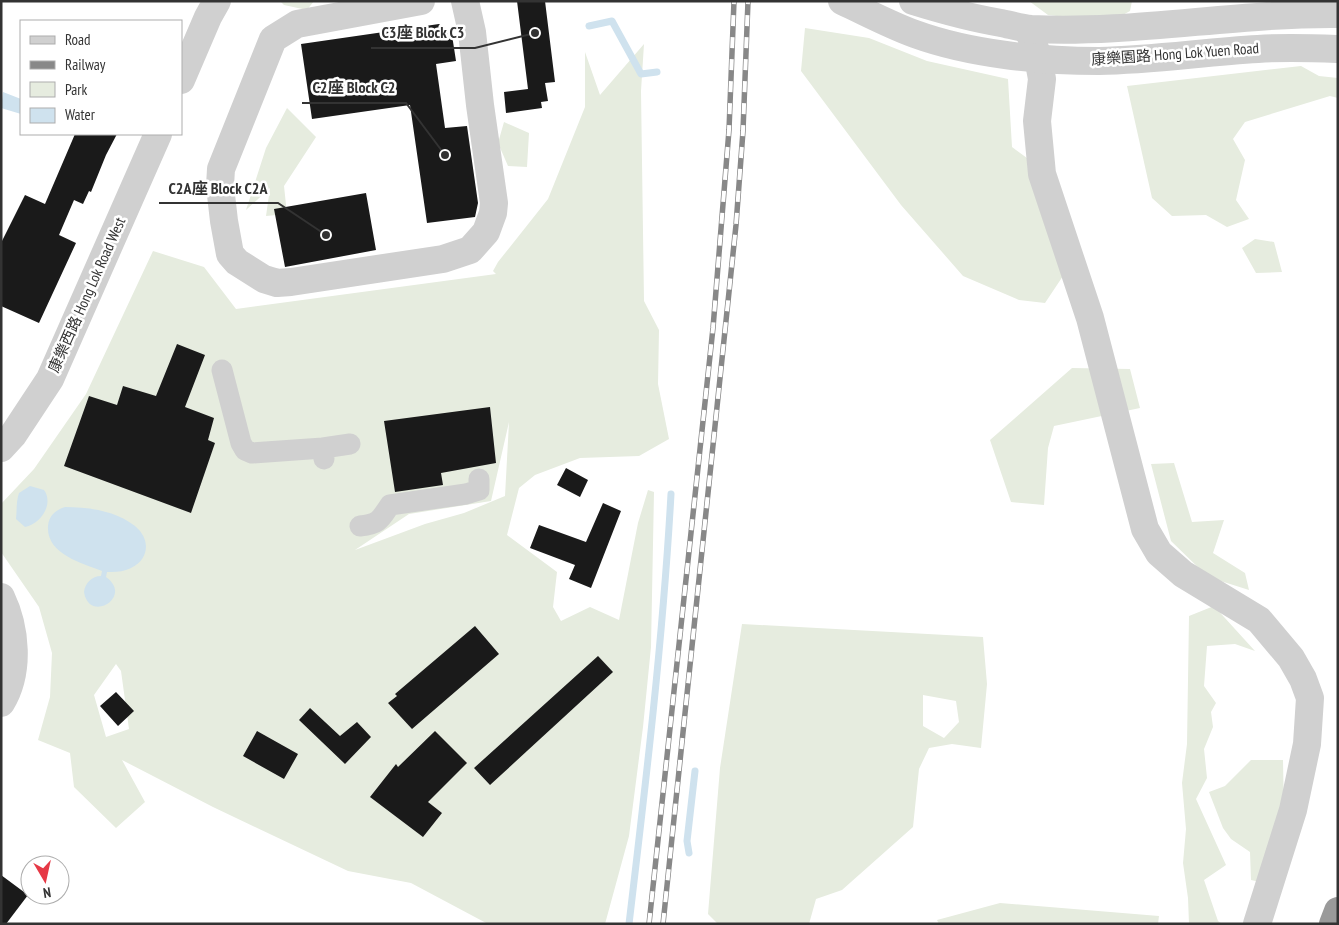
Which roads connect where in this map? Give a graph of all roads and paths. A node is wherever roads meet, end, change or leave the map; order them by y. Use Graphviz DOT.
graph roads {
  1 [pos="217,1"];
  2 [pos="421,1"];
  3 [pos="842,1"];
  4 [pos="913,1"];
  5 [pos="458,4"];
  6 [pos="1338,14"];
  7 [pos="1029,29"];
  8 [pos="1338,49"];
  9 [pos="1038,57"];
  10 [pos="182,78"];
  11 [pos="158,135"];
  12 [pos="222,370"];
  13 [pos="350,444"];
  14 [pos="1,448"];
  15 [pos="480,479"];
  16 [pos="360,526"];
  17 [pos="1,597"];
  18 [pos="1,703"];
  19 [pos="1338,911"];
  20 [pos="1257,924"];
  21 [pos="1333,924"];
  1 -- 10 [label="street"];
  2 -- 5 [label="street"];
  3 -- 9 [label="street, 康樂園路 Hong Lok Yuen Road"];
  4 -- 7 [label="street, 康樂園路 Hong Lok Yuen Road"];
  6 -- 7 [label="street, 康樂園路 Hong Lok Yuen Road"];
  7 -- 9 [label="street"];
  8 -- 9 [label="street, 康樂園路 Hong Lok Yuen Road"];
  9 -- 20 [label="street"];
  11 -- 14 [label="street, 康樂西路 Hong Lok Road West"];
  12 -- 13 [label="street"];
  15 -- 16 [label="street"];
  17 -- 18 [label="street"];
  19 -- 21 [label="highway"];
}
